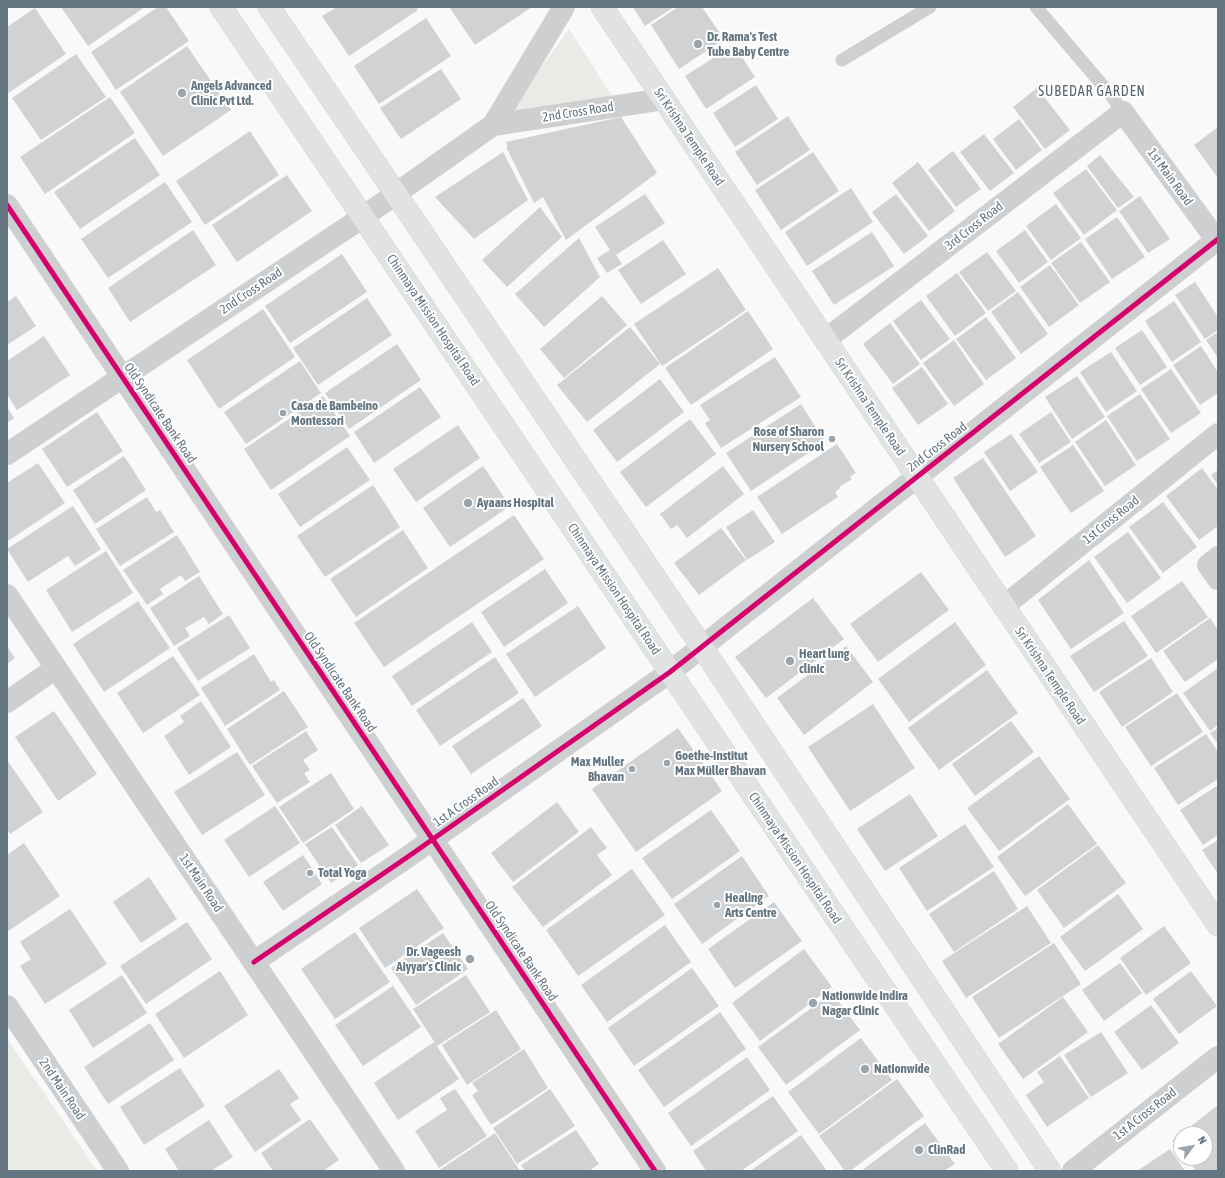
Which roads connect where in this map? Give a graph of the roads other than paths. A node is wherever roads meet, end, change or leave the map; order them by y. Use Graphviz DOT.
graph roads {
  1 [pos="221,7"];
  2 [pos="269,7"];
  3 [pos="564,7"];
  4 [pos="602,7"];
  5 [pos="930,7"];
  6 [pos="1036,7"];
  7 [pos="842,60"];
  8 [pos="664,99"];
  9 [pos="1123,112"];
  10 [pos="493,125"];
  11 [pos="396,194"];
  12 [pos="7,205"];
  13 [pos="363,217"];
  14 [pos="1218,241"];
  15 [pos="825,340"];
  16 [pos="122,377"];
  17 [pos="1218,434"];
  18 [pos="7,454"];
  19 [pos="917,477"];
  20 [pos="1218,557"];
  21 [pos="1218,579"];
  22 [pos="7,595"];
  23 [pos="1004,606"];
  24 [pos="702,647"];
  25 [pos="56,668"];
  26 [pos="670,672"];
  27 [pos="7,702"];
  28 [pos="433,840"];
  29 [pos="1218,925"];
  30 [pos="254,962"];
  31 [pos="7,1006"];
  32 [pos="1218,1057"];
  33 [pos="118,1171"];
  34 [pos="394,1171"];
  35 [pos="655,1171"];
  36 [pos="1007,1171"];
  37 [pos="1050,1171"];
  38 [pos="1073,1171"];
  1 -- 13 [label="main road, Chinmaya Mission Hospital Road"];
  2 -- 11 [label="main road"];
  3 -- 10 [label="street, 2nd Cross Road"];
  4 -- 8 [label="main road, Sri Krishna Temple Road"];
  5 -- 7 [label="lane"];
  6 -- 9 [label="lane"];
  8 -- 10 [label="street, 2nd Cross Road"];
  8 -- 15 [label="main road, Sri Krishna Temple Road"];
  9 -- 14 [label="street, 1st Main Road"];
  9 -- 15 [label="street, 3rd Cross Road"];
  10 -- 11 [label="street, 2nd Cross Road"];
  11 -- 13 [label="street, 2nd Cross Road"];
  11 -- 24 [label="main road"];
  12 -- 16 [label="street, Old Syndicate Bank Road"];
  13 -- 16 [label="street, 2nd Cross Road"];
  13 -- 26 [label="main road, Chinmaya Mission Hospital Road"];
  14 -- 19 [label="street, 2nd Cross Road"];
  15 -- 19 [label="main road, Sri Krishna Temple Road"];
  16 -- 18 [label="street, 2nd Cross Road"];
  16 -- 28 [label="street, Old Syndicate Bank Road"];
  17 -- 23 [label="street, 1st Cross Road"];
  19 -- 23 [label="main road, Sri Krishna Temple Road"];
  19 -- 24 [label="street, 2nd Cross Road"];
  20 -- 21 [label="street"];
  22 -- 25 [label="street, 1st Main Road"];
  23 -- 29 [label="main road, Sri Krishna Temple Road"];
  24 -- 26 [label="street, 2nd Cross Road"];
  24 -- 37 [label="main road"];
  25 -- 27 [label="street"];
  25 -- 30 [label="street, 1st Main Road"];
  26 -- 28 [label="street, 1st A Cross Road"];
  26 -- 36 [label="main road, Chinmaya Mission Hospital Road"];
  28 -- 30 [label="street, 1st A Cross Road"];
  28 -- 35 [label="street, Old Syndicate Bank Road"];
  30 -- 34 [label="street, 1st Main Road"];
  31 -- 33 [label="street, 2nd Main Road"];
  32 -- 38 [label="street, 1st A Cross Road"];
}
